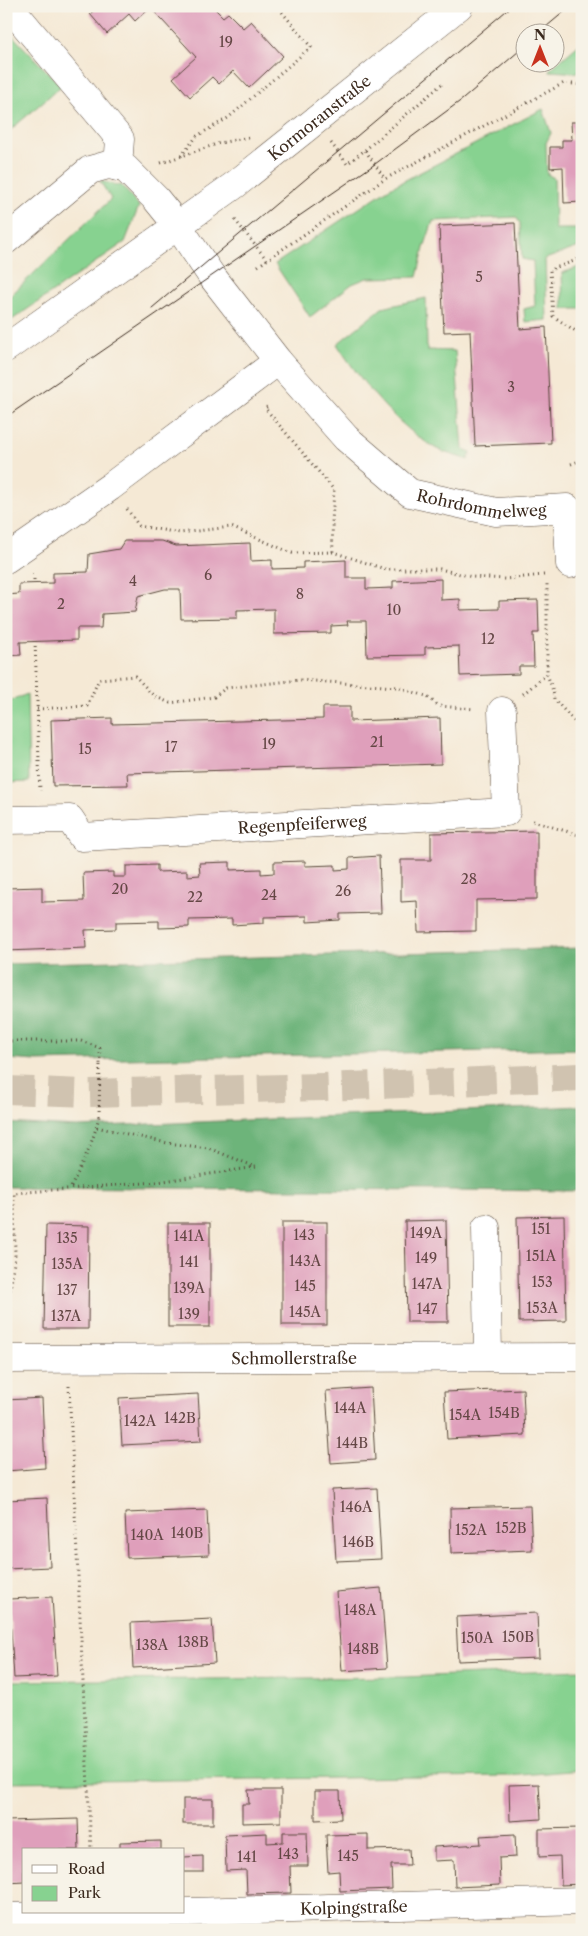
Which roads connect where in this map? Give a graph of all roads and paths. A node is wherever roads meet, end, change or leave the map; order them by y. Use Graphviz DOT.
graph roads {
  1 [pos="8,6"];
  2 [pos="277,6"];
  3 [pos="459,6"];
  4 [pos="443,83"];
  5 [pos="582,85"];
  6 [pos="257,134"];
  7 [pos="331,143"];
  8 [pos="365,150"];
  9 [pos="181,156"];
  10 [pos="158,164"];
  11 [pos="118,167"];
  12 [pos="385,178"];
  13 [pos="236,222"];
  14 [pos="178,226"];
  15 [pos="6,240"];
  16 [pos="582,258"];
  17 [pos="267,260"];
  18 [pos="258,266"];
  19 [pos="6,348"];
  20 [pos="270,368"];
  21 [pos="581,393"];
  22 [pos="582,400"];
  23 [pos="582,460"];
  24 [pos="571,464"];
  25 [pos="139,526"];
  26 [pos="334,552"];
  27 [pos="6,559"];
  28 [pos="570,564"];
  29 [pos="35,641"];
  30 [pos="547,674"];
  31 [pos="536,684"];
  32 [pos="37,709"];
  33 [pos="502,711"];
  34 [pos="576,724"];
  35 [pos="582,724"];
  36 [pos="582,730"];
  37 [pos="506,812"];
  38 [pos="41,819"];
  39 [pos="6,820"];
  40 [pos="582,836"];
  41 [pos="6,1041"];
  42 [pos="96,1127"];
  43 [pos="70,1187"];
  44 [pos="486,1228"];
  45 [pos="6,1320"];
  46 [pos="488,1357"];
  47 [pos="582,1357"];
  48 [pos="6,1359"];
  49 [pos="68,1359"];
  50 [pos="91,1848"];
  51 [pos="582,1901"];
  52 [pos="6,1917"];
  53 [pos="95,1923"];
  1 -- 11 [label="street"];
  2 -- 9 [label="path"];
  3 -- 14 [label="street, Kormoranstraße"];
  4 -- 8 [label="path"];
  5 -- 12 [label="path"];
  6 -- 9 [label="path"];
  7 -- 8 [label="path"];
  8 -- 12 [label="path"];
  9 -- 10 [label="path"];
  11 -- 14 [label="street"];
  11 -- 15 [label="street"];
  12 -- 17 [label="path"];
  13 -- 17 [label="path"];
  14 -- 19 [label="street, Kormoranstraße"];
  14 -- 20 [label="street, Rohrdommelweg"];
  16 -- 21 [label="path"];
  17 -- 18 [label="path"];
  20 -- 26 [label="path"];
  20 -- 27 [label="street"];
  20 -- 28 [label="street, Rohrdommelweg"];
  21 -- 22 [label="path"];
  23 -- 24 [label="path"];
  25 -- 26 [label="path"];
  26 -- 30 [label="path"];
  29 -- 32 [label="path"];
  30 -- 31 [label="path"];
  30 -- 34 [label="path"];
  32 -- 33 [label="path"];
  32 -- 38 [label="path"];
  33 -- 37 [label="street"];
  34 -- 35 [label="path"];
  34 -- 36 [label="path"];
  37 -- 38 [label="street, Regenpfeiferweg"];
  37 -- 40 [label="path"];
  38 -- 39 [label="street, Regenpfeiferweg"];
  41 -- 42 [label="path, bridge"];
  42 -- 43 [label="path"];
  42 -- 43 [label="path"];
  43 -- 45 [label="path"];
  44 -- 46 [label="street"];
  46 -- 47 [label="street, Schmollerstraße"];
  46 -- 49 [label="street, Schmollerstraße"];
  48 -- 49 [label="street, Schmollerstraße"];
  49 -- 50 [label="path"];
  51 -- 53 [label="street, Kolpingstraße"];
  52 -- 53 [label="street, Kolpingstraße"];
}
